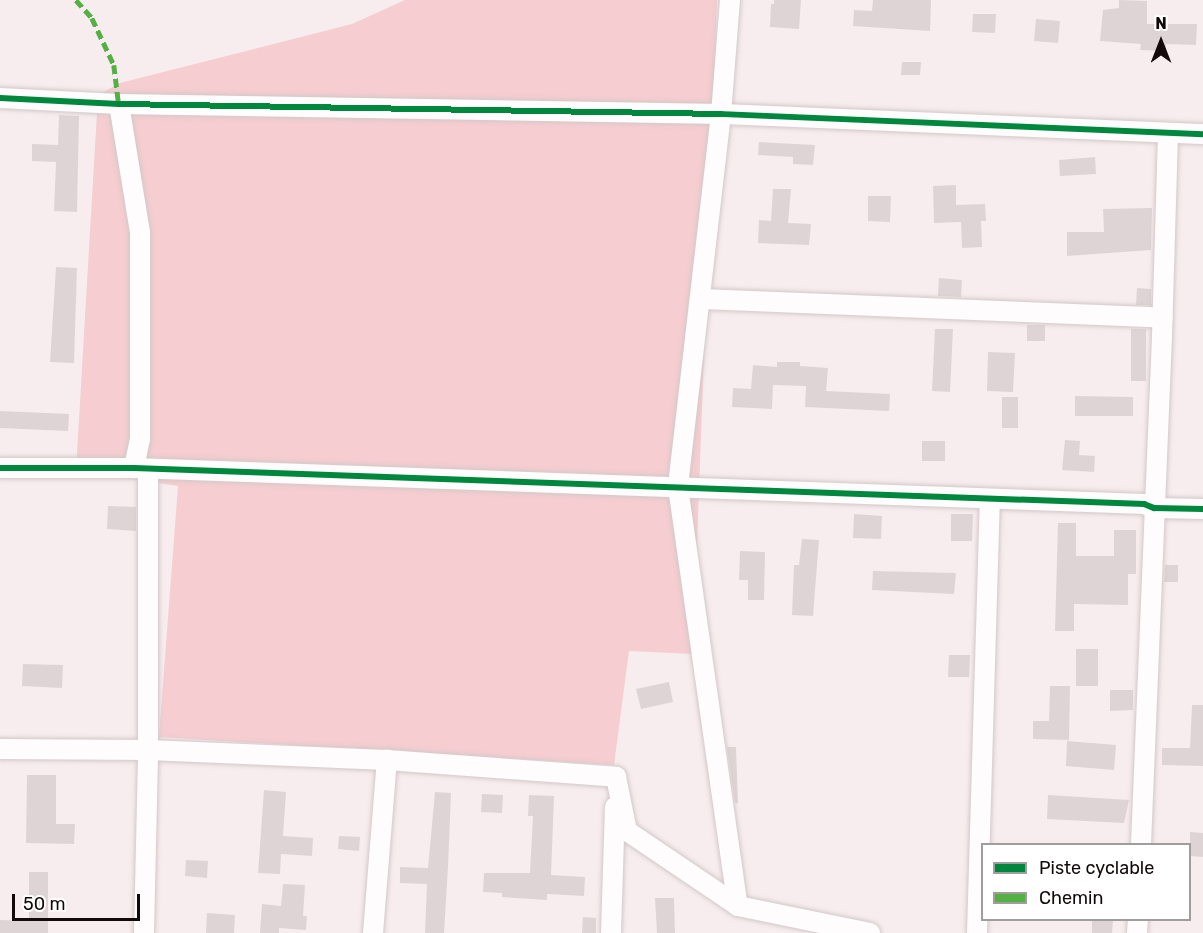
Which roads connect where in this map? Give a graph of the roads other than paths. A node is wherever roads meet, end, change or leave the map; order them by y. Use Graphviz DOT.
graph roads {
  1 [pos="730,0"];
  2 [pos="0,98"];
  3 [pos="119,104"];
  4 [pos="721,114"];
  5 [pos="1168,133"];
  6 [pos="1203,134"];
  7 [pos="700,299"];
  8 [pos="1163,318"];
  9 [pos="0,468"];
  10 [pos="141,469"];
  11 [pos="678,487"];
  12 [pos="990,499"];
  13 [pos="1154,508"];
  14 [pos="1203,509"];
  15 [pos="0,749"];
  16 [pos="148,750"];
  17 [pos="387,760"];
  18 [pos="616,777"];
  19 [pos="1141,843"];
  20 [pos="738,906"];
  21 [pos="144,933"];
  22 [pos="373,933"];
  23 [pos="611,933"];
  24 [pos="870,933"];
  25 [pos="977,933"];
  1 -- 4 [label="street"];
  2 -- 3 [label="street"];
  3 -- 4 [label="street"];
  3 -- 10 [label="street"];
  4 -- 5 [label="street"];
  4 -- 7 [label="street"];
  5 -- 6 [label="street"];
  5 -- 8 [label="street"];
  7 -- 8 [label="street"];
  7 -- 11 [label="street"];
  8 -- 13 [label="street"];
  9 -- 10 [label="street"];
  10 -- 11 [label="street"];
  10 -- 16 [label="street"];
  11 -- 12 [label="street"];
  11 -- 20 [label="street"];
  12 -- 13 [label="street"];
  12 -- 25 [label="street"];
  13 -- 14 [label="street"];
  13 -- 19 [label="street"];
  15 -- 16 [label="street"];
  16 -- 17 [label="street"];
  16 -- 21 [label="street"];
  17 -- 18 [label="street"];
  17 -- 22 [label="street"];
  18 -- 20 [label="street"];
  18 -- 23 [label="street"];
  20 -- 24 [label="street"];
}
